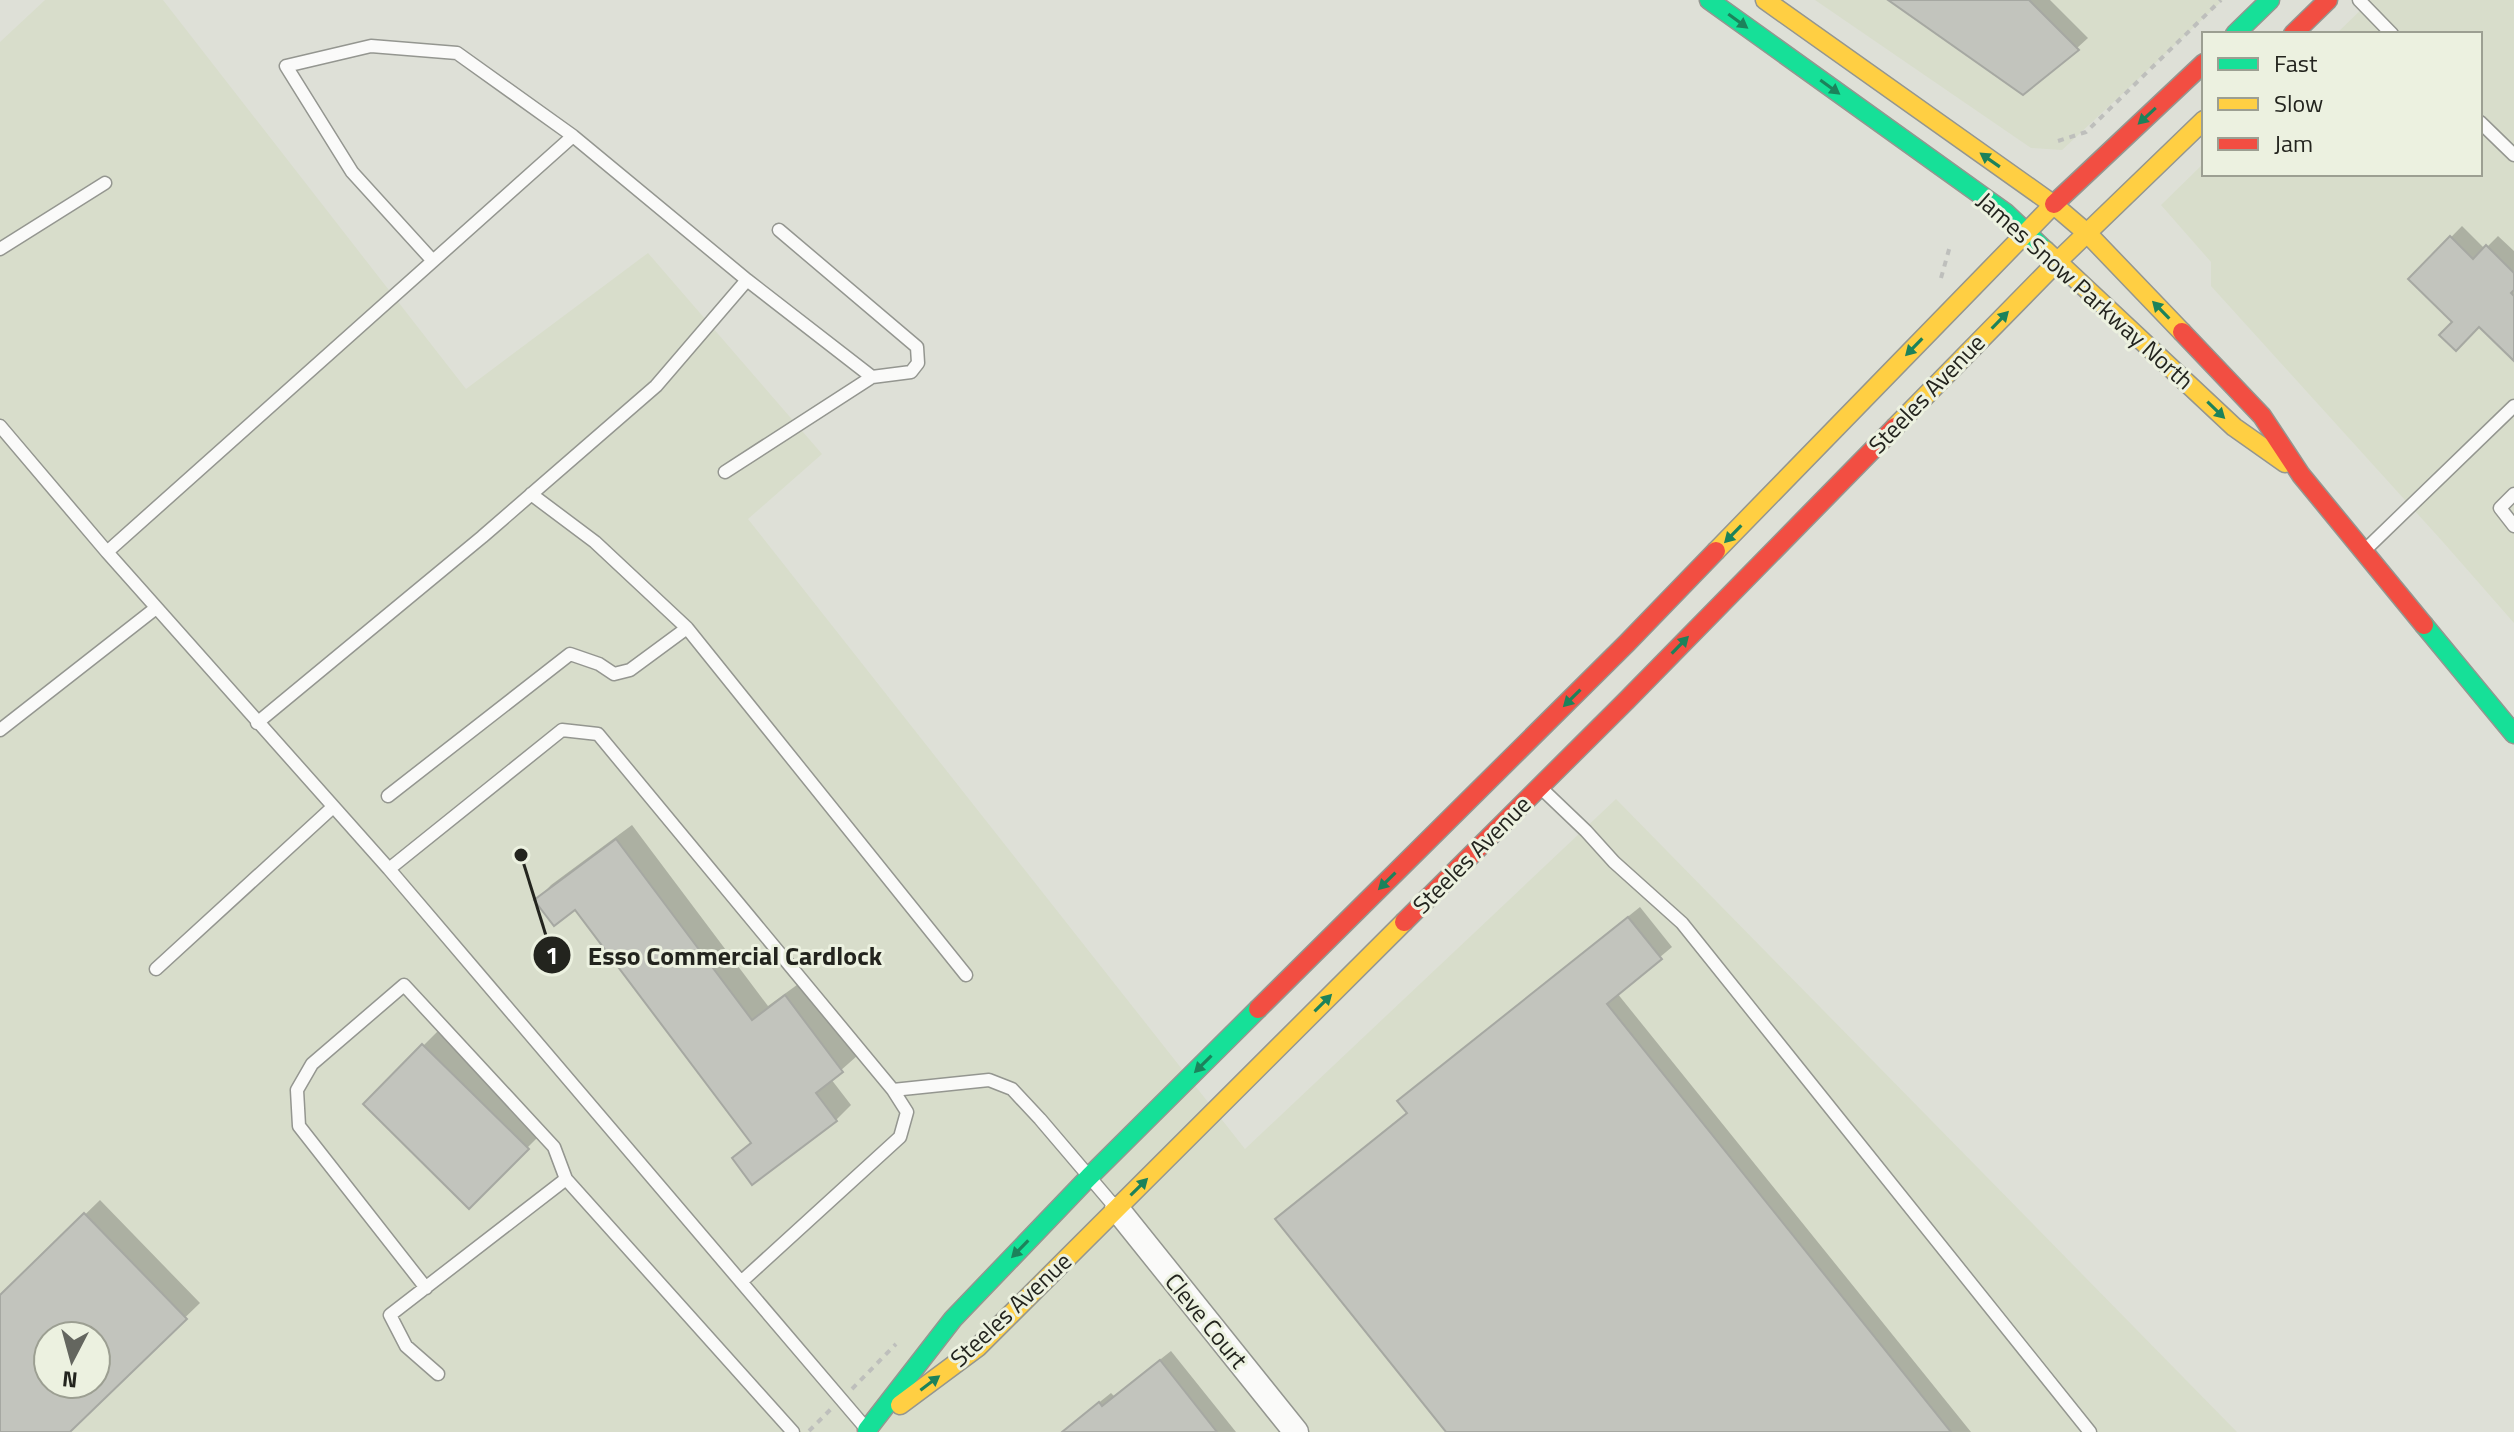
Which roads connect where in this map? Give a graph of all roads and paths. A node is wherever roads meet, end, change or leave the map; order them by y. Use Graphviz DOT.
graph roads {
  1 [pos="1709,0"];
  2 [pos="1765,0"];
  3 [pos="2221,0"];
  4 [pos="2270,0"];
  5 [pos="2328,0"];
  6 [pos="2359,0"];
  7 [pos="2237,32"];
  8 [pos="2295,32"];
  9 [pos="2390,32"];
  10 [pos="2202,65"];
  11 [pos="2202,122"];
  12 [pos="2482,124"];
  13 [pos="573,136"];
  14 [pos="2058,141"];
  15 [pos="2514,155"];
  16 [pos="105,183"];
  17 [pos="2054,205"];
  18 [pos="779,230"];
  19 [pos="2026,231"];
  20 [pos="2088,234"];
  21 [pos="0,249"];
  22 [pos="2059,260"];
  23 [pos="433,261"];
  24 [pos="747,280"];
  25 [pos="872,377"];
  26 [pos="2514,406"];
  27 [pos="0,426"];
  28 [pos="725,472"];
  29 [pos="2301,475"];
  30 [pos="531,494"];
  31 [pos="2514,494"];
  32 [pos="2514,526"];
  33 [pos="107,552"];
  34 [pos="2364,552"];
  35 [pos="156,608"];
  36 [pos="687,628"];
  37 [pos="257,723"];
  38 [pos="0,730"];
  39 [pos="2514,734"];
  40 [pos="1540,786"];
  41 [pos="388,796"];
  42 [pos="333,807"];
  43 [pos="389,869"];
  44 [pos="156,969"];
  45 [pos="966,975"];
  46 [pos="893,1090"];
  47 [pos="1089,1177"];
  48 [pos="566,1179"];
  49 [pos="1117,1209"];
  50 [pos="741,1282"];
  51 [pos="426,1288"];
  52 [pos="438,1374"];
  53 [pos="866,1431"];
  54 [pos="793,1432"];
  55 [pos="1296,1432"];
  56 [pos="2090,1432"];
  1 -- 19 [label="main road, James Snow Parkway North, one-way"];
  17 -- 2 [label="main road, James Snow Parkway North, one-way"];
  3 -- 14 [label="path"];
  4 -- 7 [label="main road"];
  5 -- 8 [label="main road"];
  6 -- 9 [label="lane"];
  10 -- 17 [label="main road, Steeles Avenue, one-way"];
  11 -- 20 [label="main road, Steeles Avenue"];
  12 -- 15 [label="lane"];
  13 -- 23 [label="lane"];
  13 -- 23 [label="lane"];
  13 -- 24 [label="lane"];
  16 -- 21 [label="lane"];
  17 -- 19 [label="main road, Steeles Avenue"];
  17 -- 20 [label="main road, James Snow Parkway North"];
  18 -- 25 [label="lane"];
  19 -- 22 [label="main road, James Snow Parkway North"];
  19 -- 47 [label="main road, Steeles Avenue, one-way"];
  20 -- 22 [label="main road, Steeles Avenue"];
  29 -- 20 [label="main road, James Snow Parkway North, one-way"];
  22 -- 29 [label="main road, James Snow Parkway North, one-way"];
  40 -- 22 [label="main road, Steeles Avenue, one-way"];
  23 -- 33 [label="lane"];
  24 -- 25 [label="lane"];
  24 -- 30 [label="lane"];
  25 -- 28 [label="lane"];
  26 -- 34 [label="lane"];
  27 -- 33 [label="lane"];
  29 -- 34 [label="main road, James Snow Parkway North"];
  30 -- 36 [label="lane"];
  30 -- 37 [label="lane"];
  31 -- 32 [label="lane"];
  33 -- 35 [label="lane"];
  34 -- 39 [label="main road, James Snow Parkway North"];
  35 -- 37 [label="lane"];
  35 -- 38 [label="lane"];
  36 -- 41 [label="lane"];
  36 -- 45 [label="lane"];
  37 -- 42 [label="lane"];
  49 -- 40 [label="main road, Steeles Avenue, one-way"];
  40 -- 56 [label="lane"];
  42 -- 43 [label="lane"];
  42 -- 44 [label="lane"];
  43 -- 46 [label="lane"];
  43 -- 50 [label="lane"];
  46 -- 47 [label="lane"];
  46 -- 50 [label="lane"];
  47 -- 49 [label="lane"];
  47 -- 53 [label="main road, Steeles Avenue, one-way"];
  48 -- 51 [label="lane"];
  48 -- 51 [label="lane"];
  48 -- 54 [label="lane"];
  53 -- 49 [label="main road, Steeles Avenue, one-way"];
  49 -- 55 [label="street, Cleve Court"];
  50 -- 53 [label="lane"];
  51 -- 52 [label="lane"];
}
